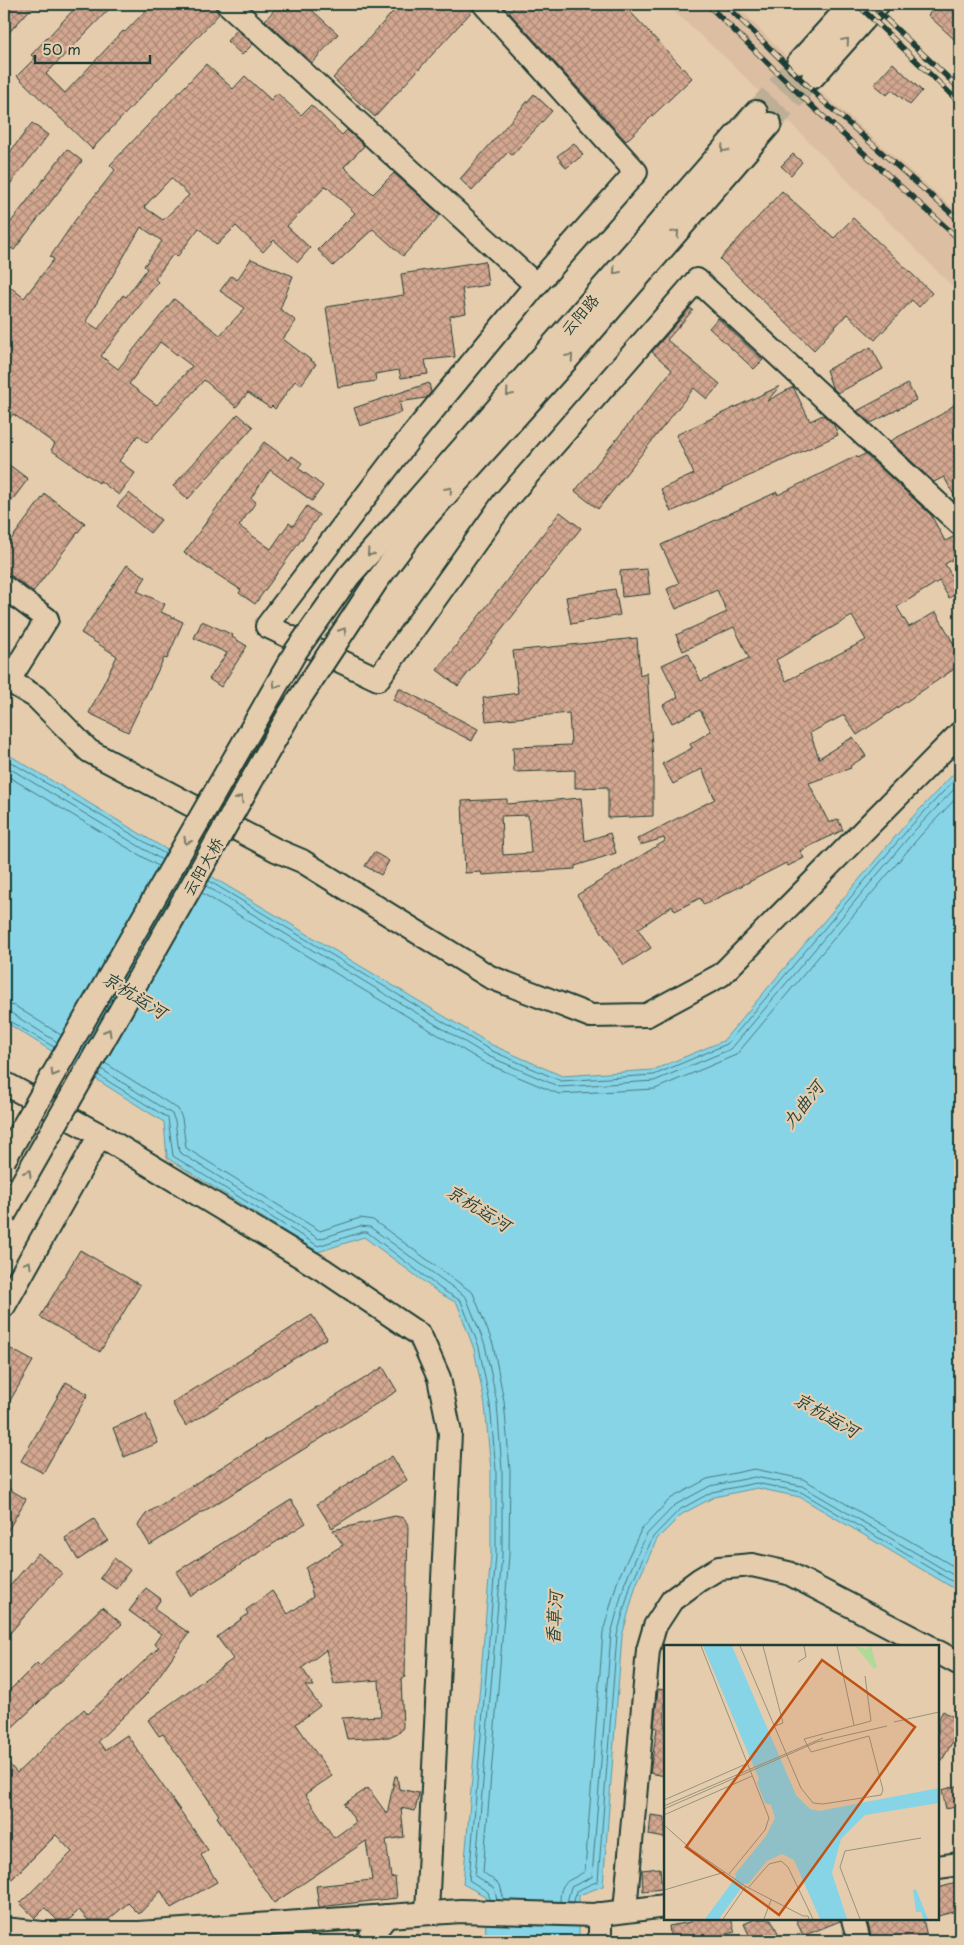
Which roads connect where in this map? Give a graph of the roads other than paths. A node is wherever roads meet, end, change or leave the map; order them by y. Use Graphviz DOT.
graph roads {
  1 [pos="228,4"];
  2 [pos="484,4"];
  3 [pos="851,4"];
  4 [pos="878,4"];
  5 [pos="763,118"];
  6 [pos="536,285"];
  7 [pos="410,521"];
  8 [pos="960,524"];
  9 [pos="4,587"];
  10 [pos="6,679"];
  11 [pos="960,733"];
  12 [pos="4,1083"];
  13 [pos="100,1135"];
  14 [pos="4,1160"];
  15 [pos="4,1215"];
  16 [pos="4,1306"];
  17 [pos="926,1645"];
  18 [pos="939,1653"];
  19 [pos="960,1664"];
  20 [pos="960,1864"];
  21 [pos="939,1867"];
  22 [pos="664,1906"];
  23 [pos="625,1911"];
  24 [pos="428,1913"];
  25 [pos="597,1915"];
  26 [pos="387,1916"];
  27 [pos="853,1920"];
  28 [pos="4,1929"];
  29 [pos="367,1941"];
  30 [pos="600,1941"];
  31 [pos="859,1941"];
  1 -- 6 [label="street"];
  2 -- 6 [label="street"];
  3 -- 4 [label="street, one-way"];
  5 -- 7 [label="street, 云阳路"];
  6 -- 8 [label="street"];
  7 -- 14 [label="street, 云阳大桥, one-way, bridge"];
  15 -- 7 [label="street, 云阳大桥, one-way, bridge"];
  9 -- 10 [label="street"];
  10 -- 11 [label="street"];
  12 -- 13 [label="street"];
  16 -- 13 [label="street, one-way"];
  13 -- 24 [label="street"];
  17 -- 23 [label="street"];
  18 -- 19 [label="street"];
  20 -- 21 [label="street"];
  22 -- 23 [label="street"];
  23 -- 25 [label="street"];
  24 -- 25 [label="street"];
  24 -- 26 [label="street"];
  25 -- 30 [label="street"];
  26 -- 28 [label="street"];
  26 -- 29 [label="street"];
  27 -- 31 [label="street"];
}
